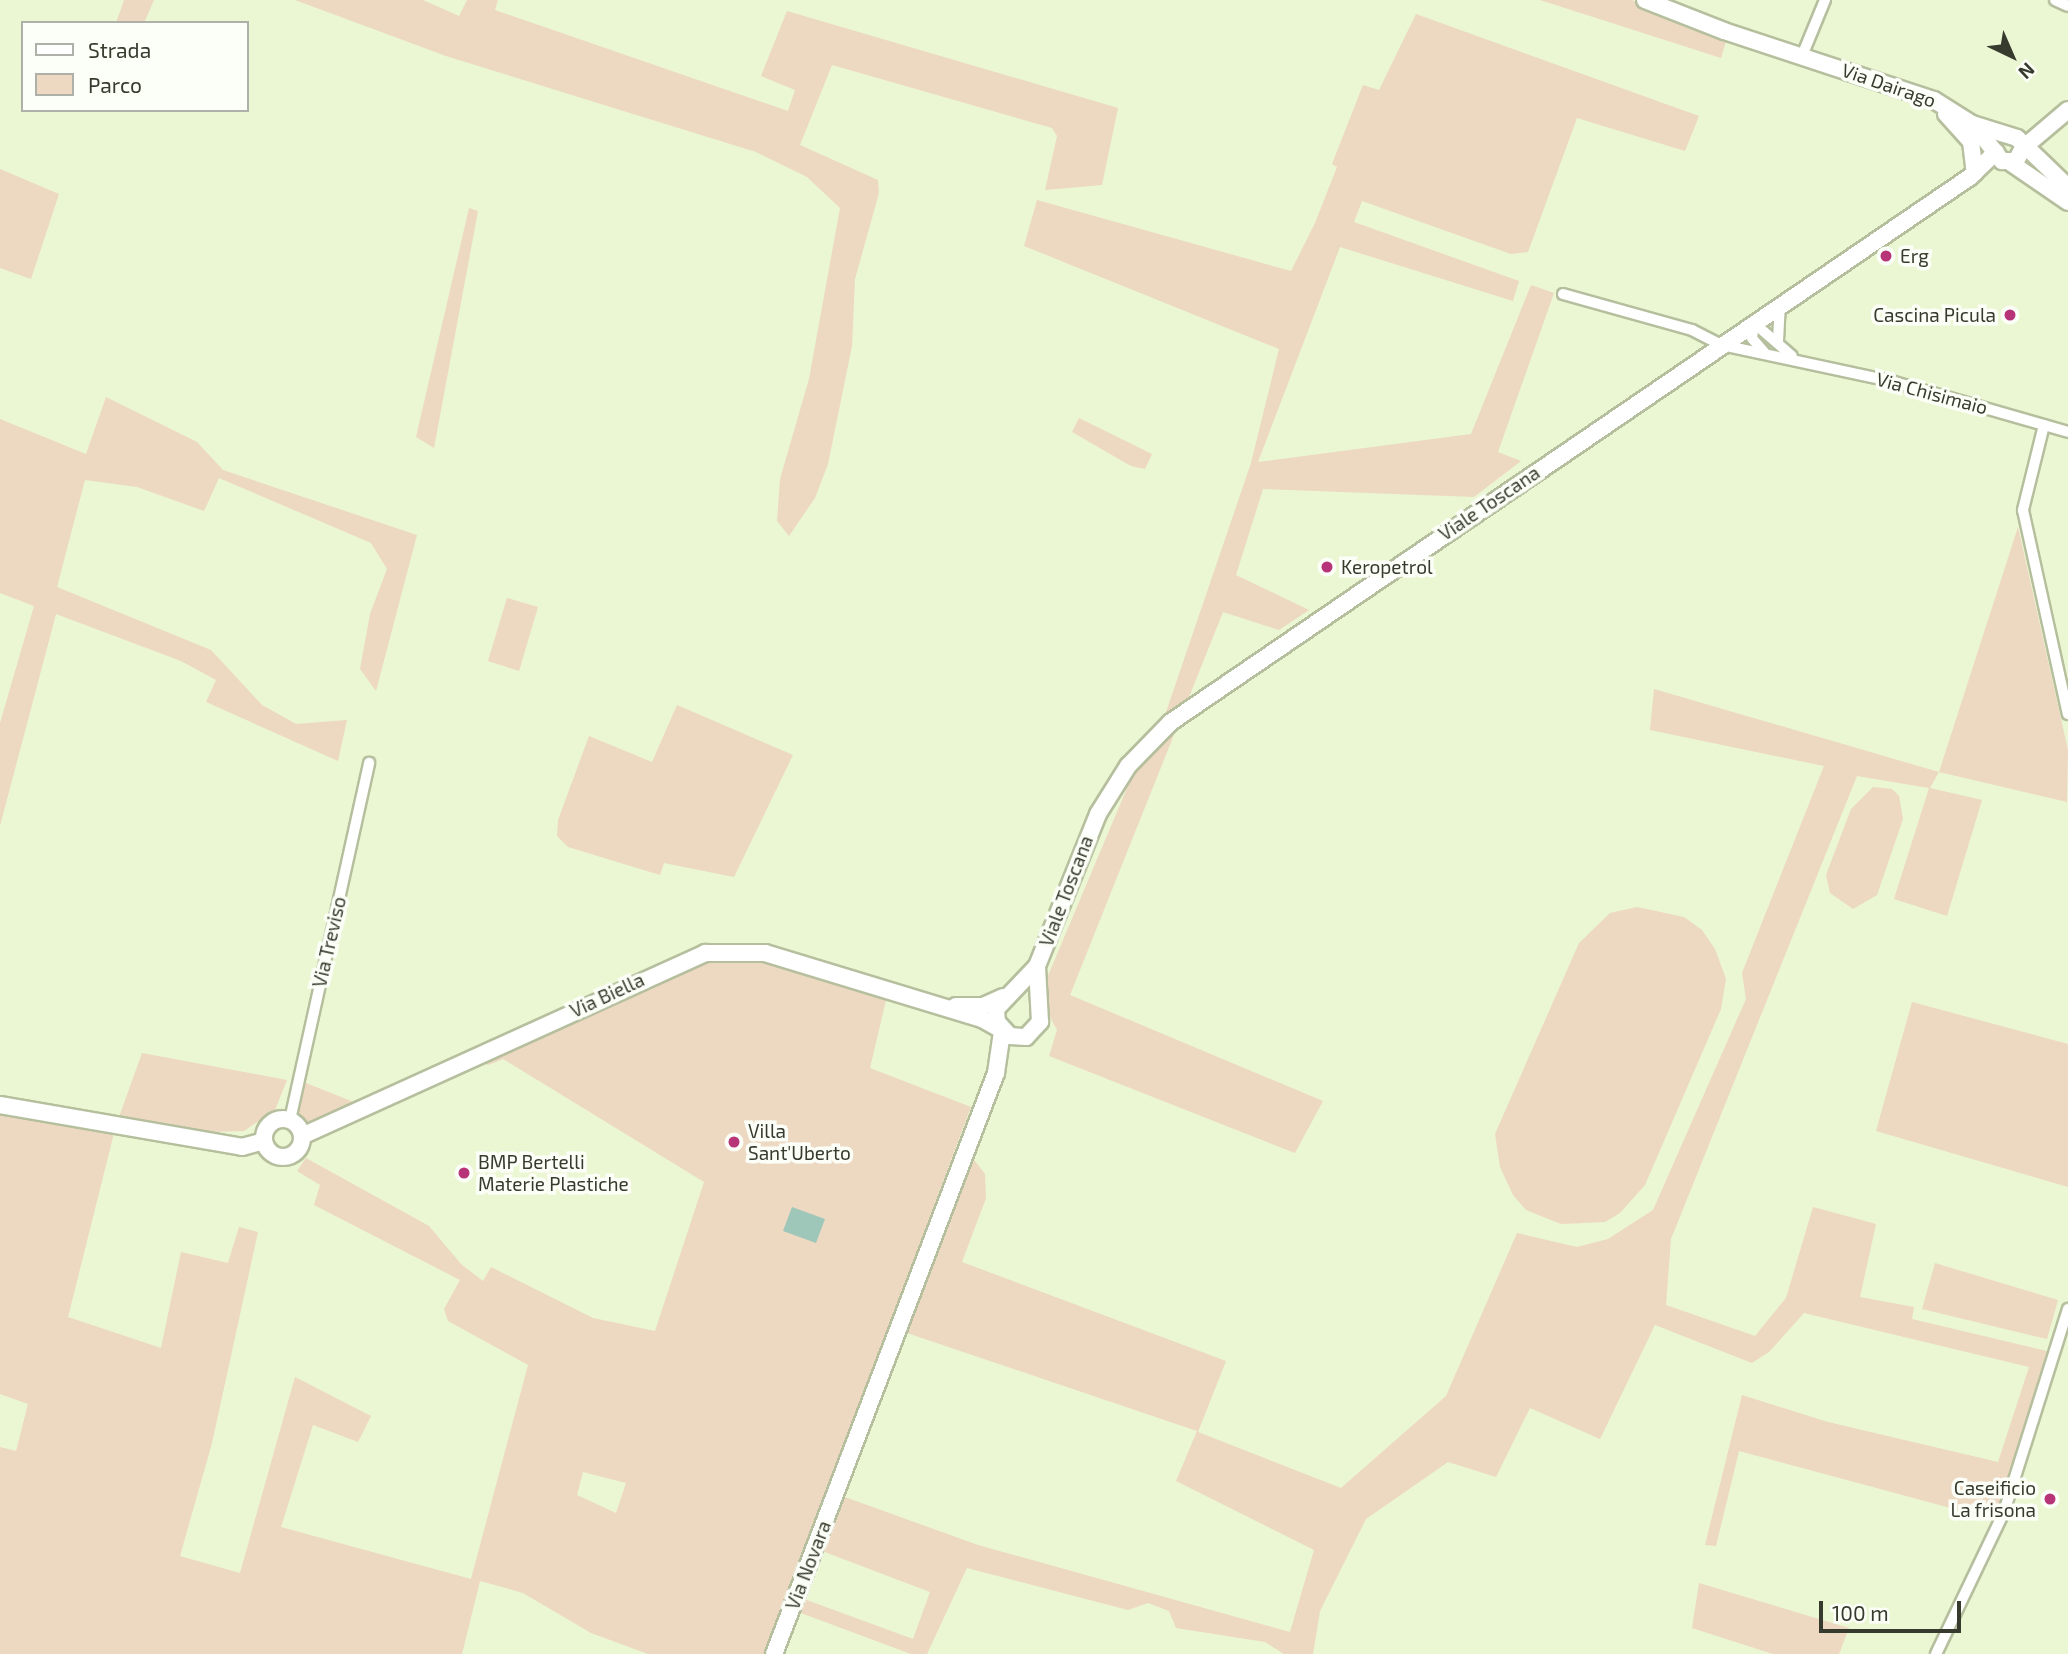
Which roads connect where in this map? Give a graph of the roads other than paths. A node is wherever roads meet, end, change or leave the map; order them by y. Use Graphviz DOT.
graph roads {
  1 [pos="1645,0"];
  2 [pos="1825,0"];
  3 [pos="2055,0"];
  4 [pos="2068,6"];
  5 [pos="1802,56"];
  6 [pos="1926,96"];
  7 [pos="2068,110"];
  8 [pos="1972,124"];
  9 [pos="2014,140"];
  10 [pos="2004,159"];
  11 [pos="1974,174"];
  12 [pos="2068,187"];
  13 [pos="2068,202"];
  14 [pos="1563,294"];
  15 [pos="1780,306"];
  16 [pos="1755,323"];
  17 [pos="1779,344"];
  18 [pos="1722,345"];
  19 [pos="1764,352"];
  20 [pos="1794,358"];
  21 [pos="2043,425"];
  22 [pos="2068,432"];
  23 [pos="2068,714"];
  24 [pos="369,763"];
  25 [pos="1037,966"];
  26 [pos="1008,995"];
  27 [pos="1038,1003"];
  28 [pos="925,1004"];
  29 [pos="1001,1030"];
  30 [pos="1026,1037"];
  31 [pos="996,1073"];
  32 [pos="0,1105"];
  33 [pos="290,1120"];
  34 [pos="302,1136"];
  35 [pos="264,1141"];
  36 [pos="2068,1308"];
  37 [pos="842,1476"];
  38 [pos="774,1654"];
  39 [pos="1936,1654"];
  1 -- 5 [label="street, Via Dairago"];
  2 -- 5 [label="street"];
  3 -- 4 [label="street"];
  5 -- 6 [label="street, Via Dairago"];
  6 -- 8 [label="street, Via Dairago"];
  6 -- 11 [label="street"];
  7 -- 9 [label="street"];
  8 -- 9 [label="street"];
  8 -- 10 [label="street"];
  9 -- 10 [label="street"];
  9 -- 10 [label="street"];
  9 -- 12 [label="street"];
  10 -- 11 [label="street, Viale Toscana"];
  10 -- 13 [label="street"];
  11 -- 15 [label="street, Viale Toscana"];
  14 -- 18 [label="street, Via Chisimaio"];
  15 -- 16 [label="street, Viale Toscana"];
  15 -- 17 [label="street"];
  16 -- 17 [label="street, Via Chisimaio"];
  16 -- 18 [label="street, Viale Toscana"];
  16 -- 19 [label="street"];
  17 -- 20 [label="street, Via Chisimaio"];
  18 -- 19 [label="street, Via Chisimaio"];
  18 -- 25 [label="street, Viale Toscana"];
  19 -- 20 [label="street, Via Chisimaio"];
  20 -- 21 [label="street, Via Chisimaio"];
  21 -- 22 [label="street, Via Chisimaio"];
  21 -- 23 [label="street"];
  24 -- 33 [label="street, Via Treviso"];
  25 -- 26 [label="street, Viale Toscana"];
  25 -- 27 [label="street, Viale Toscana"];
  26 -- 27 [label="street"];
  26 -- 28 [label="street, Via Biella"];
  26 -- 29 [label="street, Viale Toscana"];
  27 -- 30 [label="street, Viale Toscana"];
  28 -- 29 [label="street, Via Biella"];
  28 -- 34 [label="street, Via Biella"];
  29 -- 30 [label="street"];
  29 -- 31 [label="street, Viale Toscana"];
  30 -- 31 [label="street, Viale Toscana"];
  31 -- 37 [label="street, Viale Toscana"];
  32 -- 35 [label="street"];
  33 -- 34 [label="street"];
  33 -- 35 [label="street"];
  34 -- 35 [label="street"];
  36 -- 39 [label="street"];
  37 -- 38 [label="street, Via Novara"];
}
